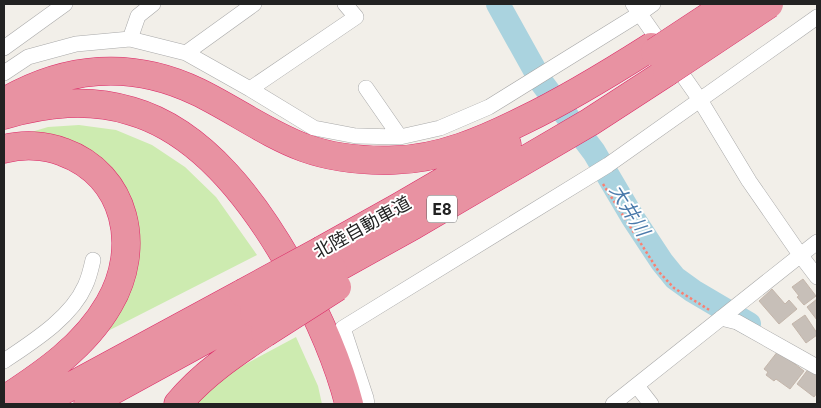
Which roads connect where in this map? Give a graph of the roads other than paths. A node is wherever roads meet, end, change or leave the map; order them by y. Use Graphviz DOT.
graph roads {
  1 [pos="65,4"];
  2 [pos="153,4"];
  3 [pos="254,4"];
  4 [pos="345,4"];
  5 [pos="653,4"];
  6 [pos="718,4"];
  7 [pos="728,4"];
  8 [pos="769,4"];
  9 [pos="636,9"];
  10 [pos="817,17"];
  11 [pos="130,39"];
  12 [pos="4,48"];
  13 [pos="186,53"];
  14 [pos="658,57"];
  15 [pos="4,73"];
  16 [pos="366,88"];
  17 [pos="250,89"];
  18 [pos="700,100"];
  19 [pos="4,102"];
  20 [pos="580,106"];
  21 [pos="4,115"];
  22 [pos="4,132"];
  23 [pos="542,134"];
  24 [pos="400,138"];
  25 [pos="4,149"];
  26 [pos="817,242"];
  27 [pos="801,256"];
  28 [pos="94,260"];
  29 [pos="332,268"];
  30 [pos="817,277"];
  31 [pos="254,313"];
  32 [pos="723,316"];
  33 [pos="4,361"];
  34 [pos="817,367"];
  35 [pos="637,386"];
  36 [pos="4,400"];
  37 [pos="38,404"];
  38 [pos="88,404"];
  39 [pos="178,404"];
  40 [pos="332,404"];
  41 [pos="348,404"];
  42 [pos="367,404"];
  43 [pos="613,404"];
  44 [pos="651,404"];
  1 -- 12 [label="street"];
  2 -- 11 [label="street"];
  3 -- 13 [label="street"];
  4 -- 17 [label="street"];
  5 -- 9 [label="street"];
  6 -- 14 [label="highway"];
  7 -- 14 [label="highway, bridge"];
  8 -- 14 [label="highway, bridge"];
  9 -- 18 [label="street"];
  9 -- 24 [label="street"];
  10 -- 18 [label="street"];
  11 -- 13 [label="street"];
  11 -- 15 [label="street"];
  13 -- 17 [label="street"];
  14 -- 20 [label="highway"];
  16 -- 24 [label="street"];
  17 -- 24 [label="street"];
  18 -- 27 [label="street"];
  18 -- 42 [label="street"];
  19 -- 23 [label="highway"];
  20 -- 23 [label="highway"];
  20 -- 23 [label="highway"];
  21 -- 41 [label="highway"];
  22 -- 40 [label="highway"];
  23 -- 29 [label="highway"];
  23 -- 29 [label="highway, 北陸自動車道 / E8"];
  25 -- 36 [label="highway"];
  26 -- 27 [label="street"];
  27 -- 30 [label="street"];
  27 -- 32 [label="street"];
  28 -- 33 [label="street"];
  29 -- 31 [label="highway, 北陸自動車道 / E8, bridge"];
  29 -- 31 [label="highway, bridge"];
  31 -- 37 [label="highway, 北陸自動車道 / E8"];
  31 -- 38 [label="highway, 北陸自動車道 / E8"];
  31 -- 39 [label="highway"];
  32 -- 34 [label="street"];
  32 -- 35 [label="street"];
  35 -- 43 [label="street"];
  35 -- 44 [label="street"];
}
